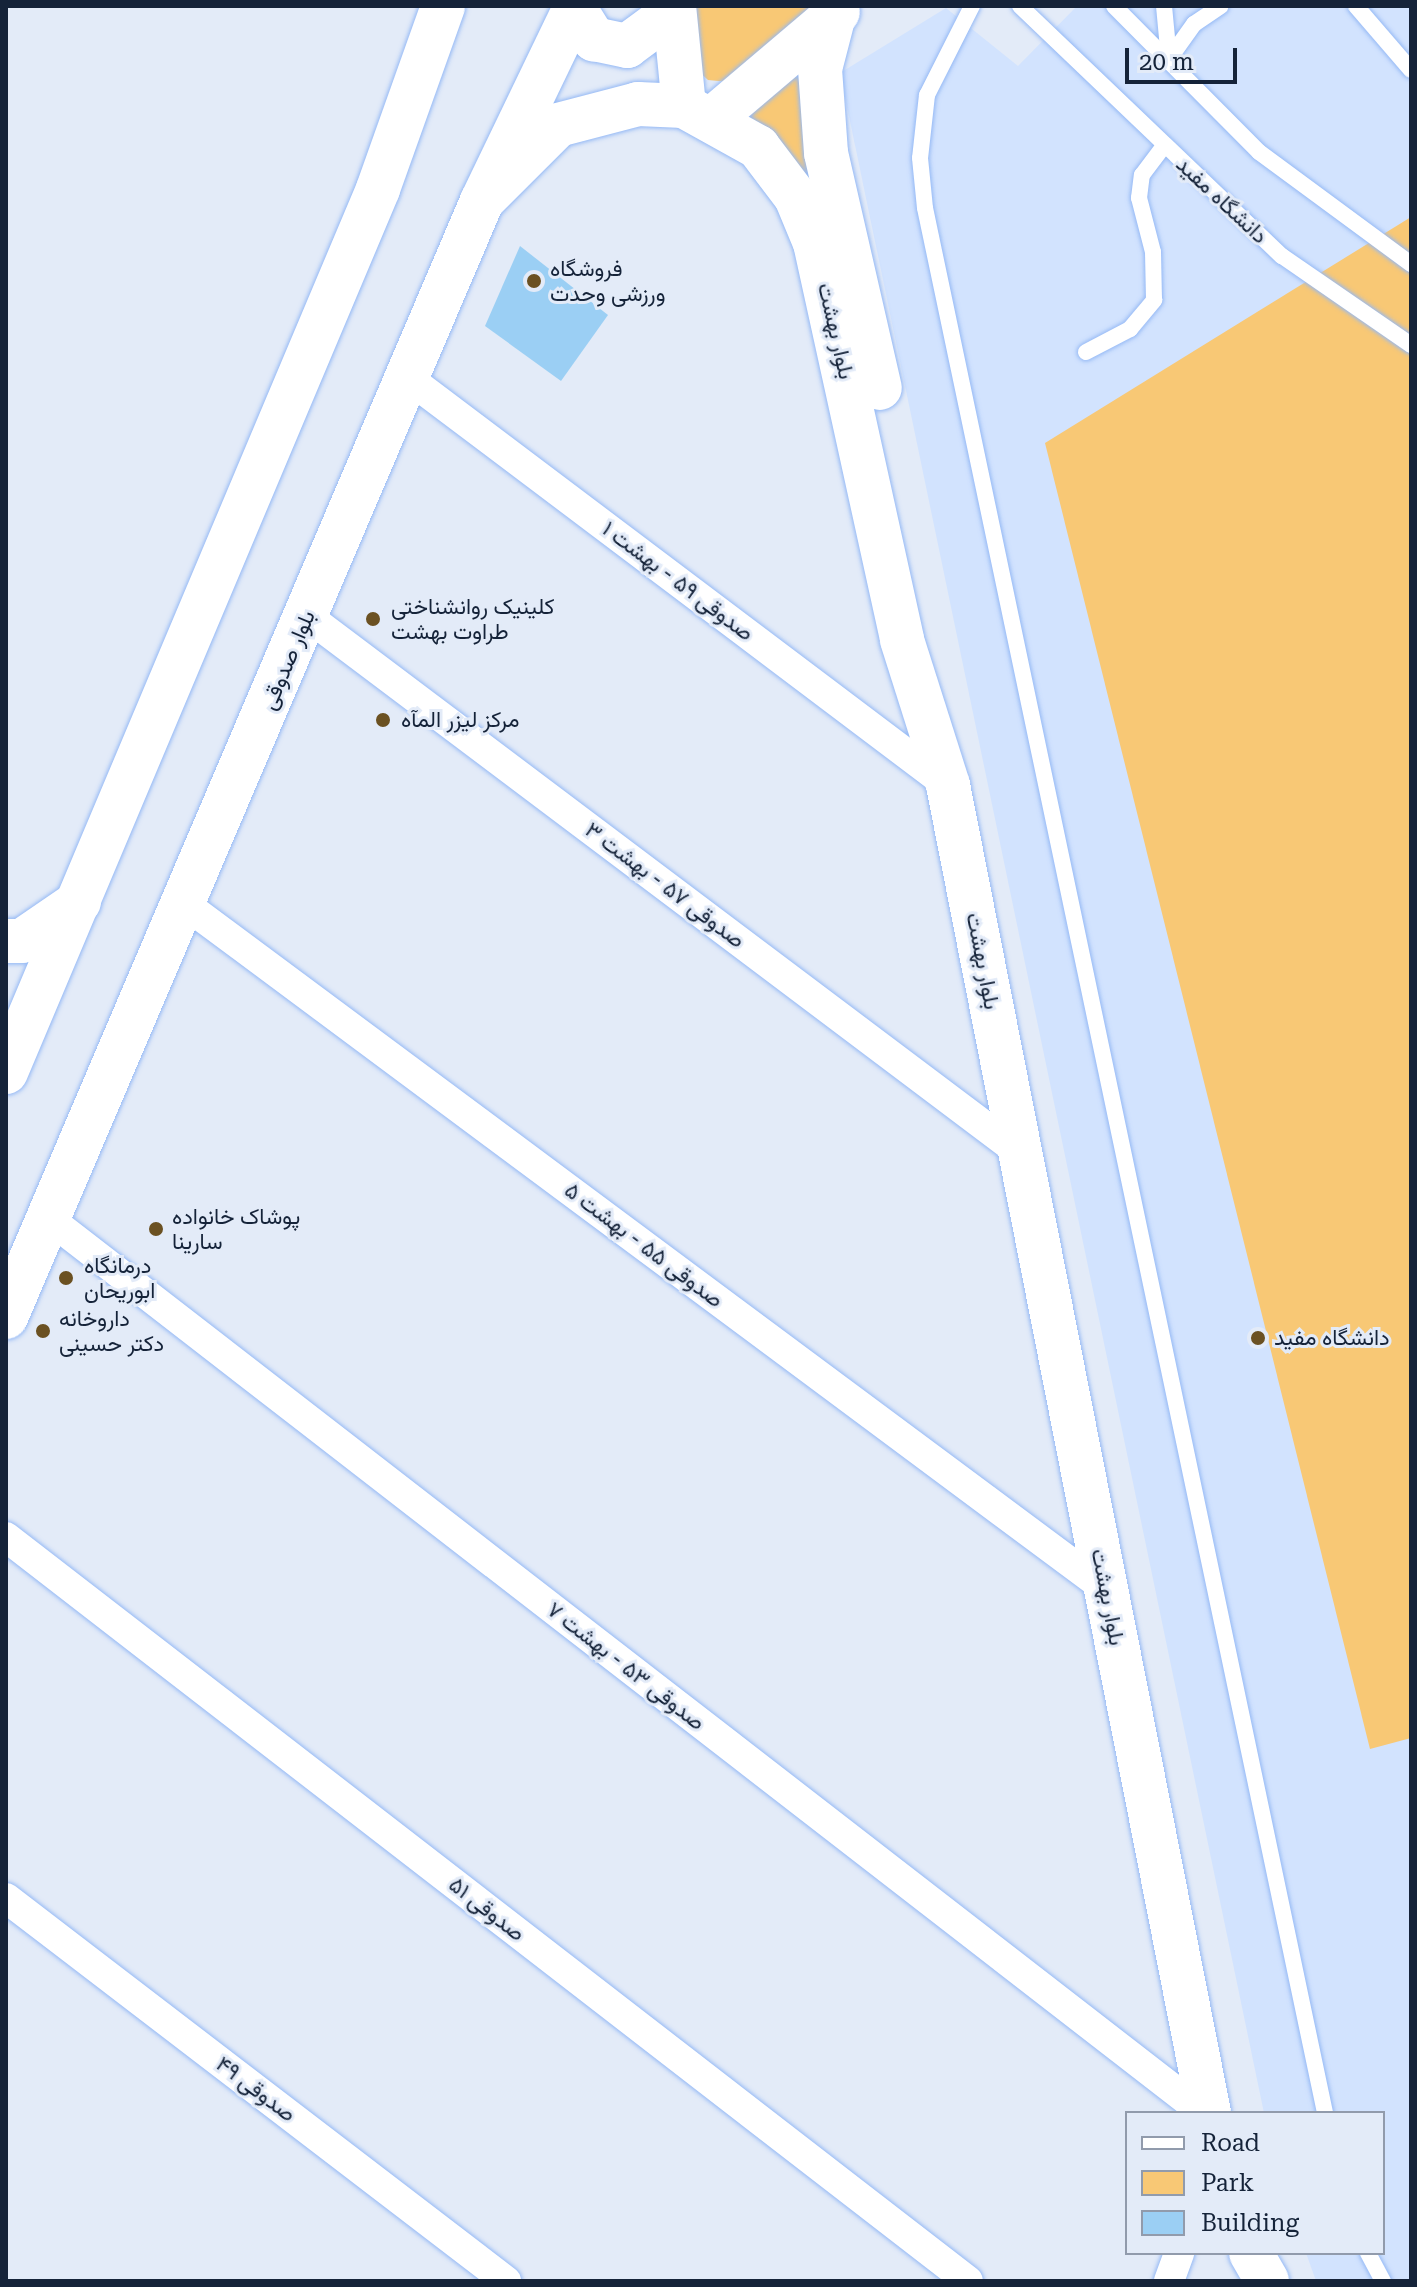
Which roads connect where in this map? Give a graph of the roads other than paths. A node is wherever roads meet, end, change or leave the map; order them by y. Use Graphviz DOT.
graph roads {
  1 [pos="443,6"];
  2 [pos="972,6"];
  3 [pos="1020,6"];
  4 [pos="1114,6"];
  5 [pos="1164,6"];
  6 [pos="1221,6"];
  7 [pos="1356,6"];
  8 [pos="576,7"];
  9 [pos="674,9"];
  10 [pos="840,10"];
  11 [pos="1169,59"];
  12 [pos="1411,70"];
  13 [pos="698,113"];
  14 [pos="1164,146"];
  15 [pos="482,201"];
  16 [pos="1411,264"];
  17 [pos="1411,345"];
  18 [pos="1086,352"];
  19 [pos="408,378"];
  20 [pos="307,616"];
  21 [pos="948,785"];
  22 [pos="79,902"];
  23 [pos="182,902"];
  24 [pos="6,941"];
  25 [pos="6,1072"];
  26 [pos="1023,1155"];
  27 [pos="48,1218"];
  28 [pos="6,1317"];
  29 [pos="6,1537"];
  30 [pos="1106,1589"];
  31 [pos="6,1898"];
  32 [pos="1204,2111"];
  33 [pos="1207,2111"];
  34 [pos="1235,2111"];
  35 [pos="1325,2111"];
  36 [pos="1178,2255"];
  37 [pos="1252,2255"];
  38 [pos="1286,2255"];
  39 [pos="1369,2255"];
  40 [pos="506,2281"];
  41 [pos="968,2281"];
  42 [pos="1169,2281"];
  43 [pos="1267,2281"];
  44 [pos="1300,2281"];
  45 [pos="1383,2281"];
  1 -- 22 [label="street"];
  2 -- 35 [label="lane"];
  3 -- 14 [label="lane, دانشگاه مفید"];
  4 -- 11 [label="lane"];
  5 -- 11 [label="lane"];
  6 -- 11 [label="lane"];
  7 -- 12 [label="lane"];
  8 -- 9 [label="street"];
  8 -- 15 [label="street, بلوار صدوقی"];
  9 -- 13 [label="street"];
  10 -- 13 [label="street"];
  10 -- 34 [label="street, بلوار بهشت"];
  11 -- 16 [label="lane"];
  13 -- 15 [label="street"];
  13 -- 21 [label="street, بلوار بهشت"];
  14 -- 17 [label="lane, دانشگاه مفید"];
  14 -- 18 [label="lane"];
  15 -- 19 [label="street, بلوار صدوقی"];
  19 -- 20 [label="street, بلوار صدوقی"];
  19 -- 21 [label="street, صدوقی ۵۹ - بهشت ۱"];
  20 -- 23 [label="street, بلوار صدوقی"];
  20 -- 26 [label="street, صدوقی ۵۷ - بهشت ۳"];
  21 -- 26 [label="street, بلوار بهشت"];
  22 -- 24 [label="street"];
  22 -- 25 [label="street"];
  23 -- 27 [label="street, بلوار صدوقی"];
  23 -- 30 [label="street, صدوقی ۵۵ - بهشت ۵"];
  26 -- 30 [label="street, بلوار بهشت"];
  27 -- 28 [label="street, بلوار صدوقی"];
  27 -- 32 [label="street, صدوقی ۵۳ - بهشت ۷"];
  29 -- 41 [label="street, صدوقی ۵۱"];
  30 -- 33 [label="street, بلوار بهشت"];
  31 -- 40 [label="street, صدوقی ۴۹"];
  36 -- 42 [label="street"];
  37 -- 43 [label="street"];
  38 -- 44 [label="street"];
  39 -- 45 [label="lane"];
}
